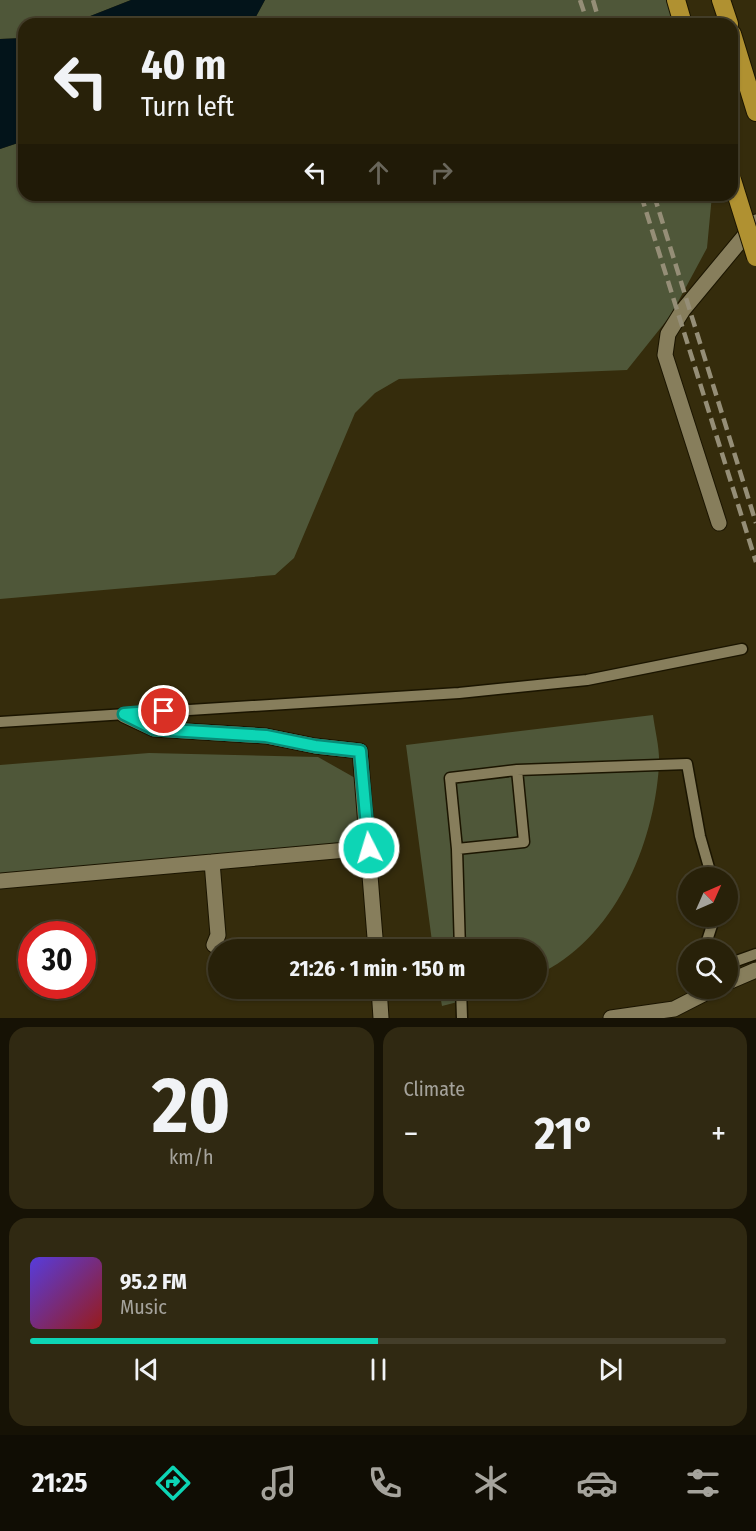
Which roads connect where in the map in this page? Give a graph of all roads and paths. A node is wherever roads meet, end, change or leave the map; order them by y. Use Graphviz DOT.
graph roads {
  1 [pos="676,0"];
  2 [pos="721,0"];
  3 [pos="681,18"];
  4 [pos="727,18"];
  5 [pos="738,54"];
  6 [pos="756,112"];
  7 [pos="738,199"];
  8 [pos="756,222"];
  9 [pos="756,256"];
  10 [pos="719,523"];
  11 [pos="742,649"];
  12 [pos="124,714"];
  13 [pos="0,722"];
  14 [pos="517,770"];
  15 [pos="369,848"];
  16 [pos="457,849"];
  17 [pos="212,862"];
  18 [pos="709,867"];
  19 [pos="0,881"];
  20 [pos="216,939"];
  21 [pos="375,939"];
  22 [pos="460,939"];
  23 [pos="756,954"];
  24 [pos="738,960"];
  25 [pos="756,970"];
  26 [pos="738,978"];
  27 [pos="380,999"];
  28 [pos="461,999"];
  29 [pos="694,999"];
  30 [pos="381,1018"];
  31 [pos="462,1018"];
  32 [pos="611,1018"];
  1 -- 3 [label="highway"];
  2 -- 4 [label="highway"];
  5 -- 6 [label="highway"];
  7 -- 9 [label="highway, bridge"];
  8 -- 10 [label="street"];
  11 -- 12 [label="lane"];
  12 -- 13 [label="lane"];
  12 -- 15 [label="street"];
  14 -- 16 [label="lane"];
  14 -- 16 [label="lane"];
  14 -- 18 [label="lane"];
  15 -- 17 [label="street"];
  15 -- 21 [label="street"];
  16 -- 22 [label="lane"];
  17 -- 19 [label="street"];
  17 -- 20 [label="street"];
  23 -- 24 [label="lane"];
  25 -- 26 [label="street"];
  27 -- 30 [label="street"];
  28 -- 31 [label="lane"];
  29 -- 32 [label="street"];
}
